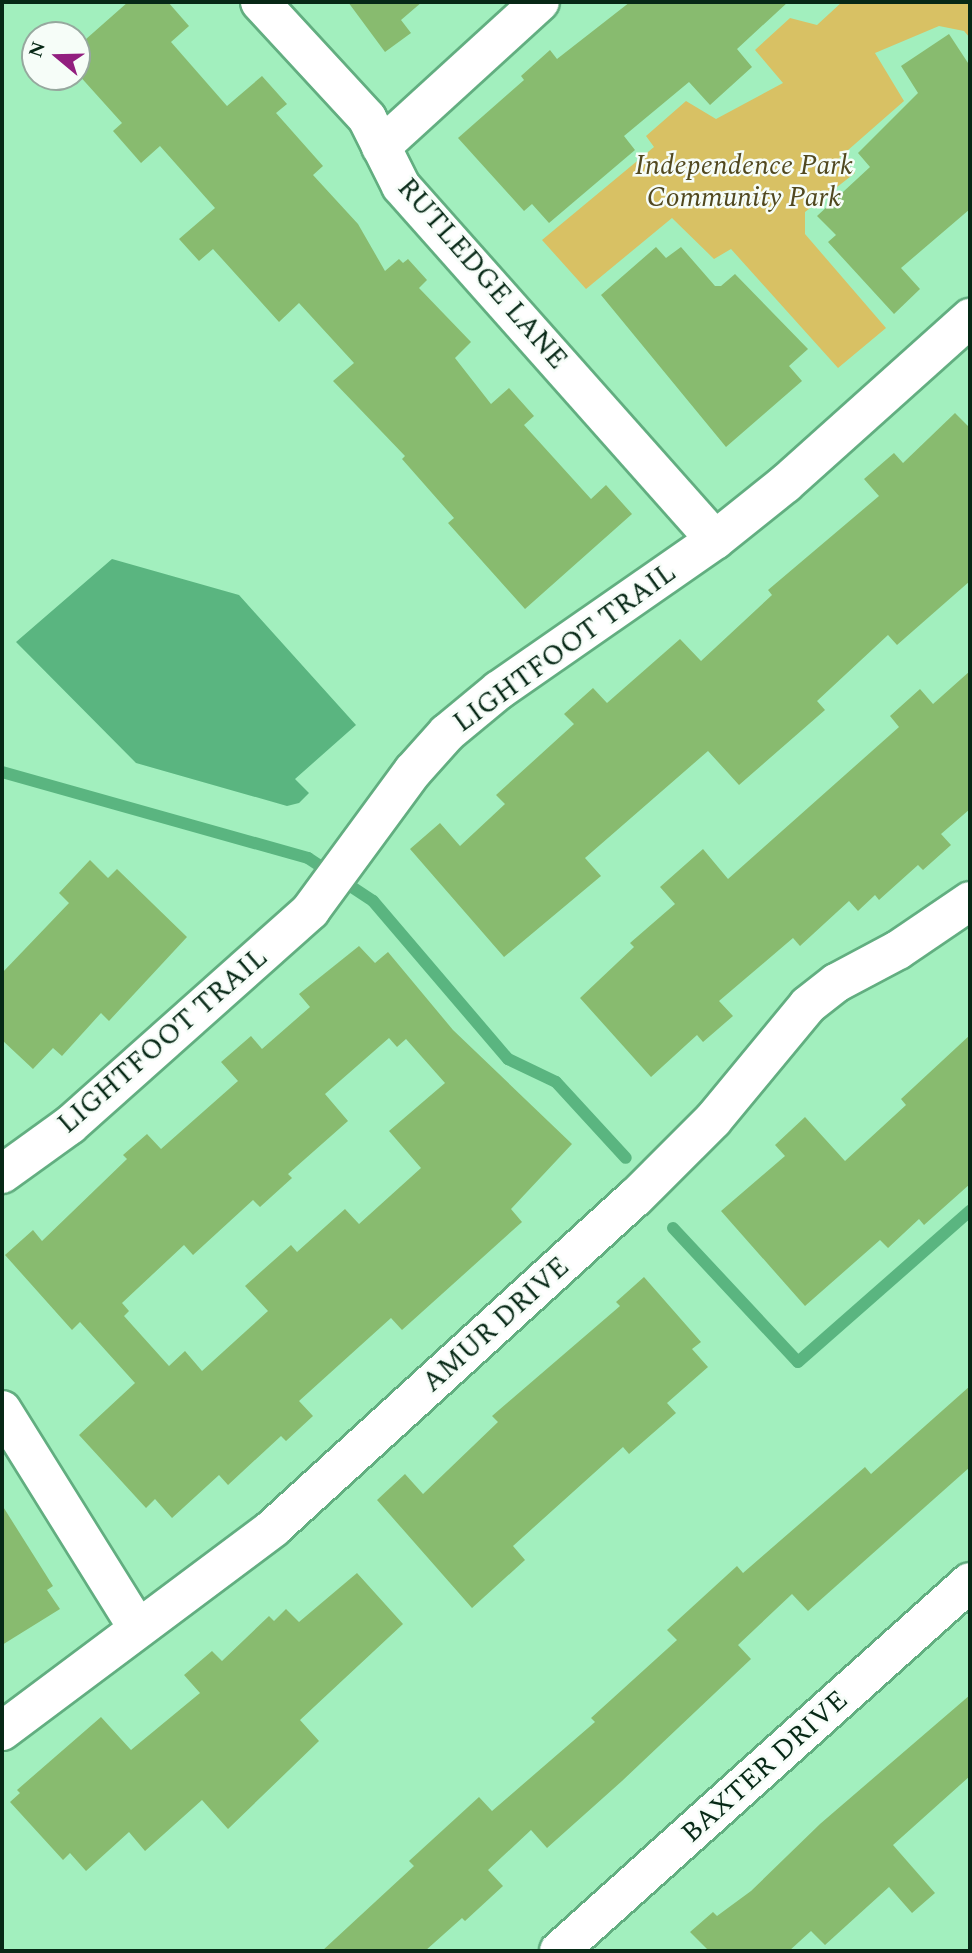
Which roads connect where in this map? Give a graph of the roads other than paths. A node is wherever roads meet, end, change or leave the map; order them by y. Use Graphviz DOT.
graph roads {
  1 [pos="260,2"];
  2 [pos="540,2"];
  3 [pos="381,147"];
  4 [pos="970,318"];
  5 [pos="715,540"];
  6 [pos="970,901"];
  7 [pos="2,1174"];
  8 [pos="2,1410"];
  9 [pos="970,1582"];
  10 [pos="137,1627"];
  11 [pos="2,1731"];
  12 [pos="559,1951"];
  1 -- 3 [label="street, RUTLEDGE LANE"];
  2 -- 3 [label="street"];
  3 -- 5 [label="street, RUTLEDGE LANE"];
  4 -- 5 [label="street, LIGHTFOOT TRAIL"];
  5 -- 7 [label="street, LIGHTFOOT TRAIL"];
  6 -- 10 [label="street, AMUR DRIVE"];
  8 -- 10 [label="street"];
  9 -- 12 [label="street, BAXTER DRIVE"];
  10 -- 11 [label="street, AMUR DRIVE"];
}
